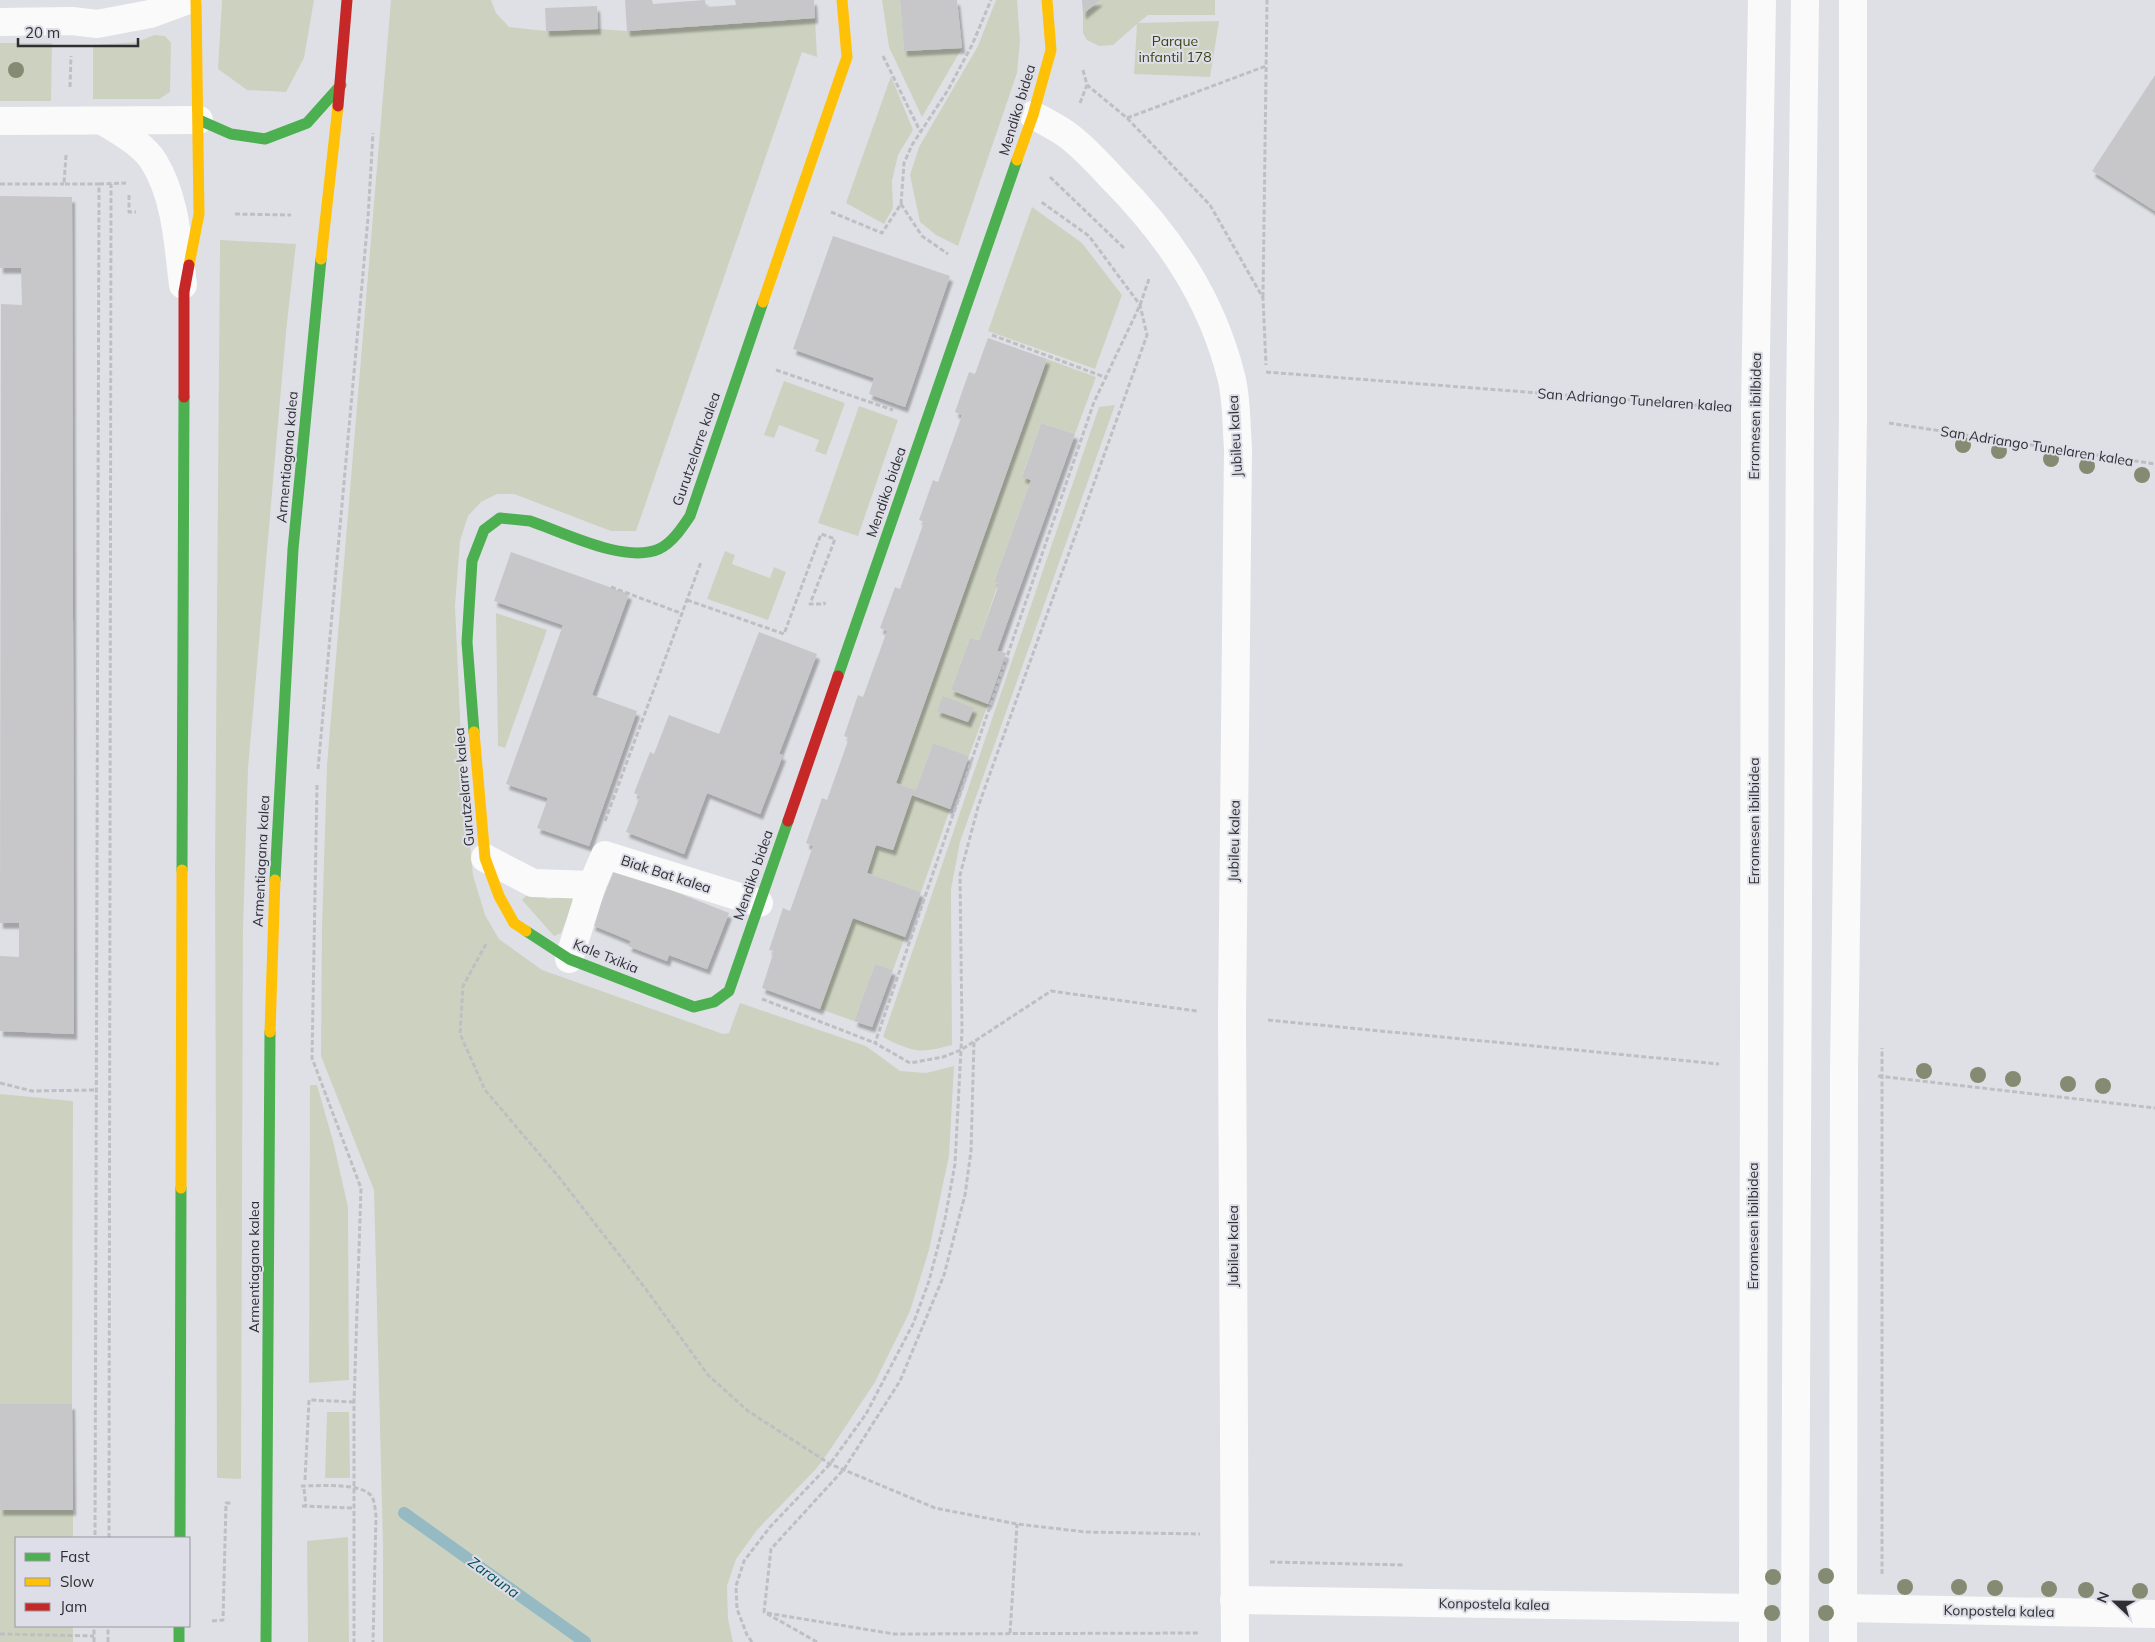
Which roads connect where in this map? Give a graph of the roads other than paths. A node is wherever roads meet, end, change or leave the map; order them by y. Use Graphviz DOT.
graph roads {
  1 [pos="188,0"];
  2 [pos="196,0"];
  3 [pos="347,0"];
  4 [pos="842,0"];
  5 [pos="1046,0"];
  6 [pos="1762,0"];
  7 [pos="1805,0"];
  8 [pos="1853,0"];
  9 [pos="0,22"];
  10 [pos="341,85"];
  11 [pos="1033,115"];
  12 [pos="199,120"];
  13 [pos="0,121"];
  14 [pos="103,121"];
  15 [pos="184,292"];
  16 [pos="484,858"];
  17 [pos="592,885"];
  18 [pos="759,904"];
  19 [pos="569,959"];
  20 [pos="729,991"];
  21 [pos="180,1537"];
  22 [pos="1234,1600"];
  23 [pos="1753,1608"];
  24 [pos="1844,1608"];
  25 [pos="2155,1614"];
  26 [pos="179,1627"];
  27 [pos="179,1642"];
  28 [pos="266,1642"];
  29 [pos="1235,1642"];
  30 [pos="1753,1642"];
  31 [pos="1795,1642"];
  32 [pos="1843,1642"];
  1 -- 9 [label="street"];
  2 -- 12 [label="main road"];
  3 -- 10 [label="main road, Armentiagana kalea"];
  4 -- 16 [label="main road, Gurutzelarre kalea"];
  5 -- 11 [label="main road, Mendiko bidea"];
  6 -- 23 [label="street, Erromesen ibilbidea"];
  7 -- 31 [label="street"];
  8 -- 24 [label="street"];
  10 -- 12 [label="main road"];
  10 -- 28 [label="main road, Armentiagana kalea"];
  11 -- 18 [label="main road, Mendiko bidea"];
  11 -- 22 [label="street, Jubileu kalea"];
  12 -- 14 [label="street"];
  12 -- 15 [label="main road"];
  13 -- 14 [label="street"];
  14 -- 15 [label="street"];
  15 -- 21 [label="main road"];
  16 -- 17 [label="street"];
  16 -- 19 [label="main road, Kale Txikia"];
  17 -- 18 [label="street, Biak Bat kalea"];
  17 -- 19 [label="street, Biak Bat kalea"];
  18 -- 20 [label="main road, Mendiko bidea"];
  19 -- 20 [label="main road, Kale Txikia"];
  22 -- 23 [label="street, Konpostela kalea"];
  22 -- 29 [label="street, Jubileu kalea"];
  23 -- 30 [label="street, Erromesen ibilbidea"];
  24 -- 25 [label="street, Konpostela kalea"];
  24 -- 32 [label="street"];
  26 -- 27 [label="main road"];
}
